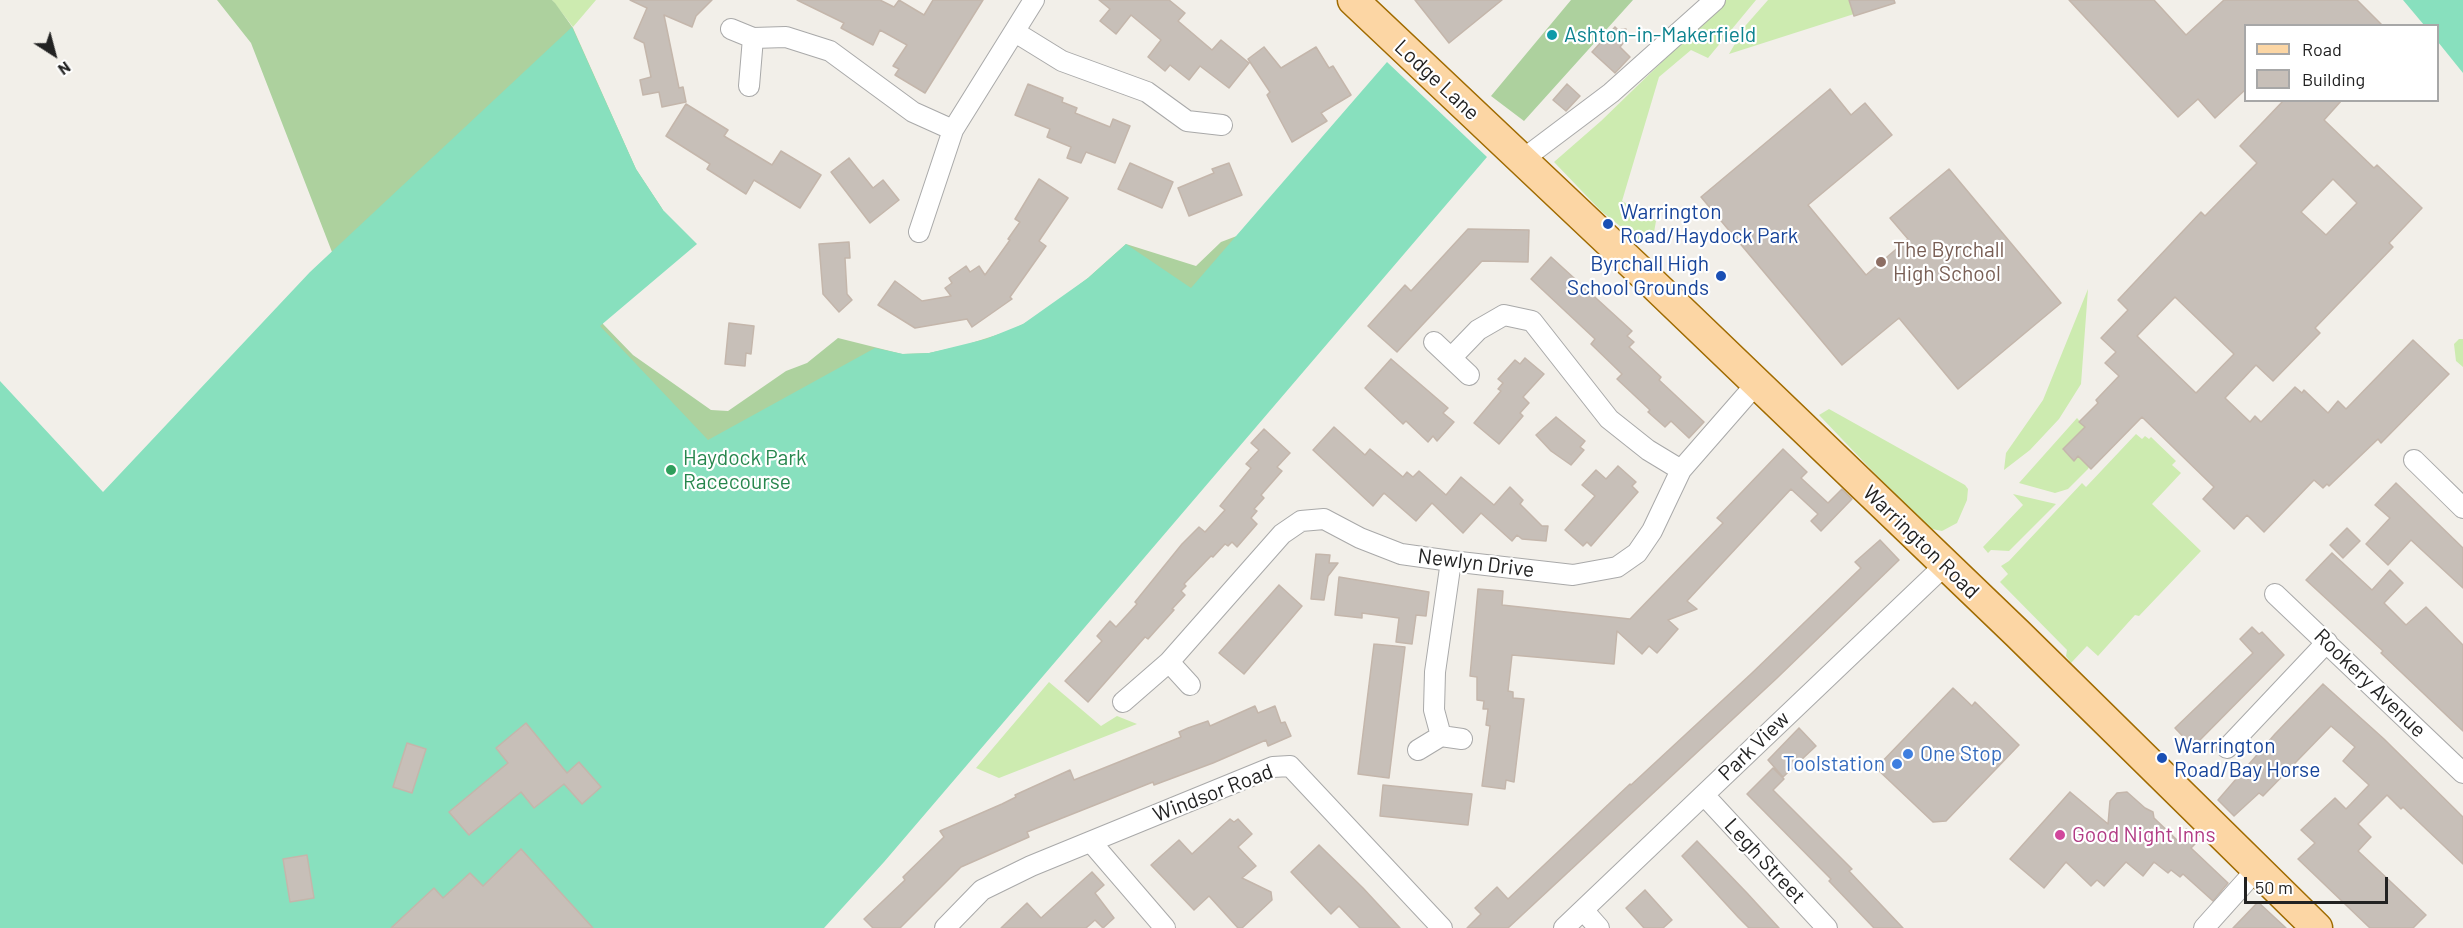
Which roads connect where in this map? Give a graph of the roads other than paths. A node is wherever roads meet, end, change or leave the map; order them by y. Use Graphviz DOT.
graph roads {
  1 [pos="1034,0"];
  2 [pos="1353,0"];
  3 [pos="1715,0"];
  4 [pos="731,29"];
  5 [pos="1015,32"];
  6 [pos="753,38"];
  7 [pos="749,86"];
  8 [pos="1222,125"];
  9 [pos="953,130"];
  10 [pos="1522,160"];
  11 [pos="919,232"];
  12 [pos="1434,342"];
  13 [pos="1451,358"];
  14 [pos="1469,375"];
  15 [pos="1757,383"];
  16 [pos="2414,460"];
  17 [pos="1681,470"];
  18 [pos="2463,507"];
  19 [pos="1451,561"];
  20 [pos="1945,565"];
  21 [pos="2275,594"];
  22 [pos="2327,642"];
  23 [pos="1169,662"];
  24 [pos="1190,685"];
  25 [pos="1123,702"];
  26 [pos="1441,736"];
  27 [pos="1462,739"];
  28 [pos="2227,747"];
  29 [pos="1418,750"];
  30 [pos="2463,772"];
  31 [pos="1704,795"];
  32 [pos="1091,842"];
  33 [pos="2256,870"];
  34 [pos="1583,910"];
  35 [pos="1156,925"];
  36 [pos="945,928"];
  37 [pos="1442,928"];
  38 [pos="1564,928"];
  39 [pos="1599,928"];
  40 [pos="1827,928"];
  41 [pos="2204,928"];
  42 [pos="2317,928"];
  1 -- 5 [label="street"];
  2 -- 10 [label="main road, Lodge Lane"];
  3 -- 10 [label="street"];
  4 -- 6 [label="street"];
  5 -- 8 [label="street"];
  5 -- 9 [label="street"];
  6 -- 7 [label="street"];
  6 -- 9 [label="street"];
  9 -- 11 [label="street"];
  10 -- 15 [label="main road, Warrington Road"];
  12 -- 13 [label="street"];
  13 -- 14 [label="street"];
  13 -- 17 [label="street"];
  15 -- 17 [label="street, Newlyn Drive"];
  15 -- 20 [label="main road, Warrington Road"];
  16 -- 18 [label="street"];
  17 -- 19 [label="street, Newlyn Drive"];
  19 -- 23 [label="street, Newlyn Drive"];
  19 -- 26 [label="street"];
  20 -- 31 [label="street, Park View"];
  20 -- 33 [label="main road, Warrington Road"];
  21 -- 22 [label="street, Rookery Avenue"];
  22 -- 28 [label="street"];
  22 -- 30 [label="street, Rookery Avenue"];
  23 -- 24 [label="street"];
  23 -- 25 [label="street, Newlyn Drive"];
  26 -- 27 [label="street"];
  26 -- 29 [label="street"];
  31 -- 34 [label="street, Park View"];
  31 -- 40 [label="street, Legh Street"];
  32 -- 35 [label="street"];
  32 -- 36 [label="street, Windsor Road"];
  32 -- 37 [label="street, Windsor Road"];
  33 -- 41 [label="street"];
  33 -- 42 [label="main road, Warrington Road"];
  34 -- 38 [label="street, Park View"];
  34 -- 39 [label="street"];
}
